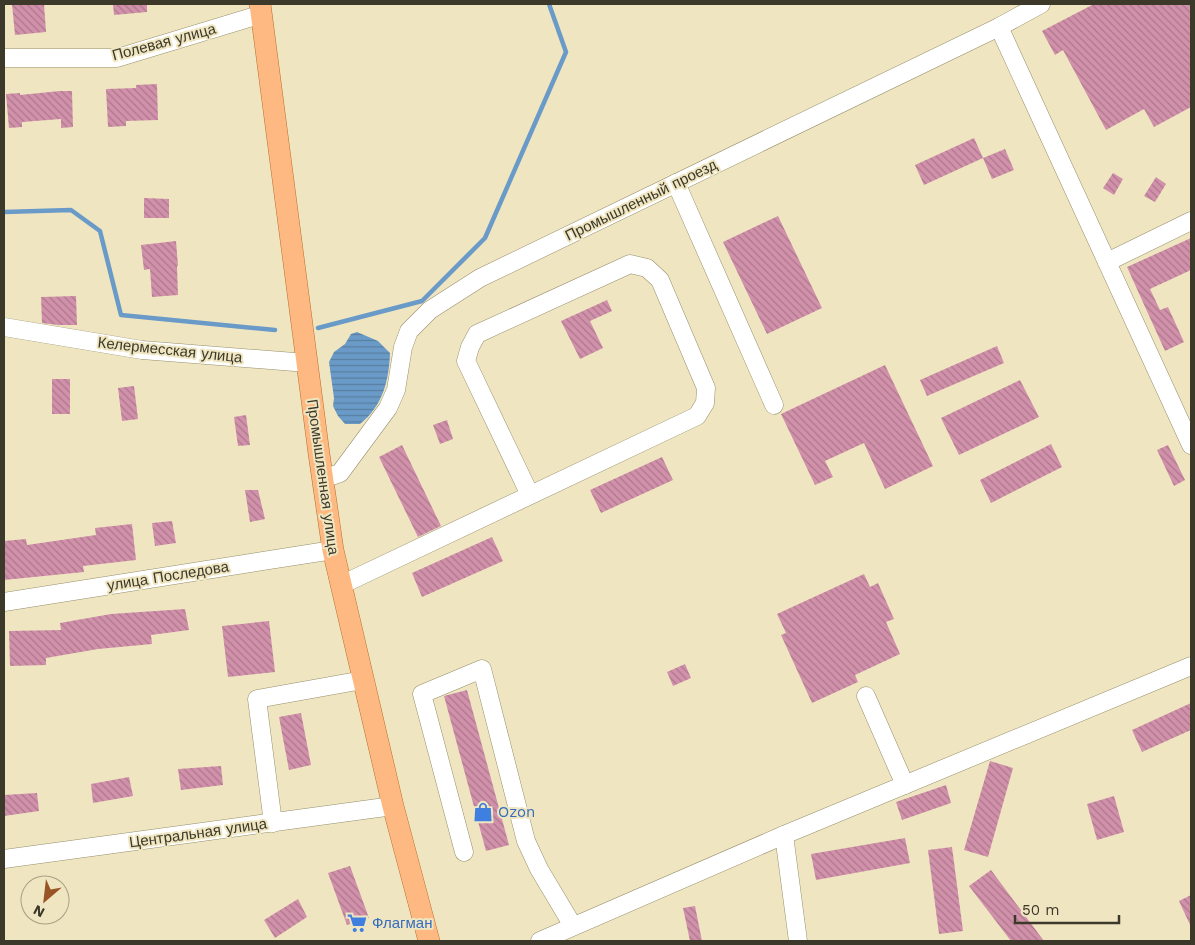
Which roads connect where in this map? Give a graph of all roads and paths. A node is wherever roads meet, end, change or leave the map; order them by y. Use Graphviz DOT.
graph roads {
  1 [pos="1041,4"];
  2 [pos="261,9"];
  3 [pos="998,27"];
  4 [pos="4,58"];
  5 [pos="676,184"];
  6 [pos="1191,221"];
  7 [pos="1107,262"];
  8 [pos="4,327"];
  9 [pos="307,363"];
  10 [pos="774,405"];
  11 [pos="1191,445"];
  12 [pos="323,479"];
  13 [pos="530,495"];
  14 [pos="333,550"];
  15 [pos="341,585"];
  16 [pos="4,602"];
  17 [pos="1191,666"];
  18 [pos="363,680"];
  19 [pos="866,696"];
  20 [pos="905,785"];
  21 [pos="393,806"];
  22 [pos="273,822"];
  23 [pos="784,835"];
  24 [pos="464,852"];
  25 [pos="4,859"];
  26 [pos="573,926"];
  27 [pos="429,941"];
  28 [pos="540,941"];
  29 [pos="798,941"];
  1 -- 3 [label="street, Промышленный проезд"];
  2 -- 4 [label="street, Полевая улица"];
  2 -- 9 [label="main road, Промышленная улица"];
  3 -- 5 [label="street, Промышленный проезд"];
  3 -- 7 [label="street"];
  5 -- 10 [label="street"];
  5 -- 12 [label="street, Промышленный проезд"];
  6 -- 7 [label="street"];
  7 -- 11 [label="street"];
  8 -- 9 [label="street, Келермесская улица"];
  9 -- 12 [label="main road, Промышленная улица"];
  12 -- 14 [label="main road, Промышленная улица"];
  13 -- 13 [label="street"];
  13 -- 15 [label="street"];
  14 -- 15 [label="main road, Промышленная улица"];
  14 -- 16 [label="street, улица Последова"];
  15 -- 18 [label="main road, Промышленная улица"];
  17 -- 20 [label="street"];
  18 -- 21 [label="main road, Промышленная улица"];
  18 -- 22 [label="street"];
  19 -- 20 [label="street"];
  20 -- 23 [label="street"];
  21 -- 22 [label="street, Центральная улица"];
  21 -- 27 [label="main road, Промышленная улица"];
  22 -- 25 [label="street, Центральная улица"];
  23 -- 26 [label="street"];
  23 -- 29 [label="street"];
  24 -- 26 [label="street"];
  26 -- 28 [label="street"];
}
